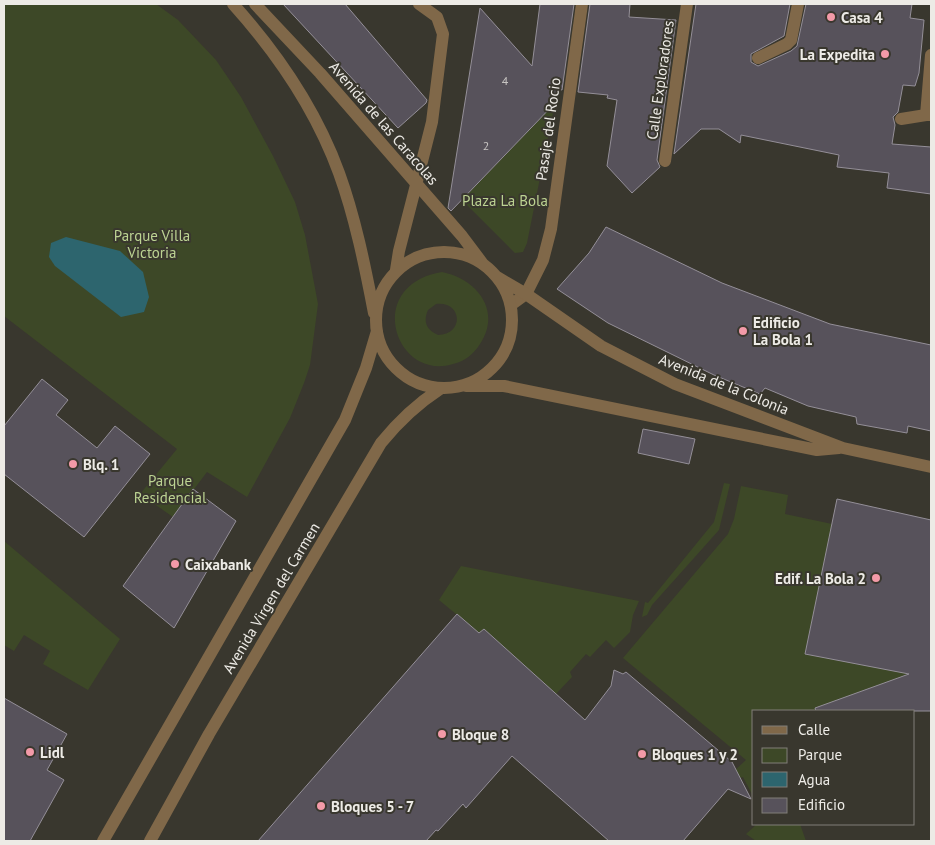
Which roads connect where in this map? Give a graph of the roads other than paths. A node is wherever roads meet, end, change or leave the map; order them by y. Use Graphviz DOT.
graph roads {
  1 [pos="233,4"];
  2 [pos="255,4"];
  3 [pos="419,4"];
  4 [pos="582,4"];
  5 [pos="687,4"];
  6 [pos="798,4"];
  7 [pos="931,55"];
  8 [pos="758,58"];
  9 [pos="929,115"];
  10 [pos="900,118"];
  11 [pos="665,161"];
  12 [pos="416,185"];
  13 [pos="484,266"];
  14 [pos="396,270"];
  15 [pos="497,277"];
  16 [pos="526,294"];
  17 [pos="510,305"];
  18 [pos="376,326"];
  19 [pos="463,386"];
  20 [pos="440,389"];
  21 [pos="843,448"];
  22 [pos="931,466"];
  23 [pos="103,841"];
  24 [pos="150,841"];
  1 -- 18 [label="street"];
  2 -- 12 [label="street, Avenida de las Caracolas"];
  3 -- 12 [label="street"];
  4 -- 16 [label="street, Pasaje del Rocio"];
  5 -- 11 [label="street, Calle Exploradores"];
  6 -- 8 [label="street"];
  7 -- 9 [label="street"];
  9 -- 10 [label="street"];
  12 -- 13 [label="street, Avenida de las Caracolas"];
  12 -- 14 [label="street"];
  13 -- 14 [label="street"];
  13 -- 15 [label="street"];
  14 -- 18 [label="street"];
  15 -- 16 [label="street, Avenida de la Colonia"];
  15 -- 17 [label="street"];
  16 -- 17 [label="street, Pasaje del Rocio"];
  16 -- 21 [label="street, Avenida de la Colonia"];
  17 -- 19 [label="street"];
  18 -- 20 [label="street"];
  18 -- 23 [label="street, Avenida Virgen del Carmen"];
  19 -- 20 [label="street"];
  19 -- 21 [label="street, Avenida de la Colonia"];
  20 -- 24 [label="street, Avenida Virgen del Carmen"];
  21 -- 22 [label="street, Avenida de la Colonia"];
}
